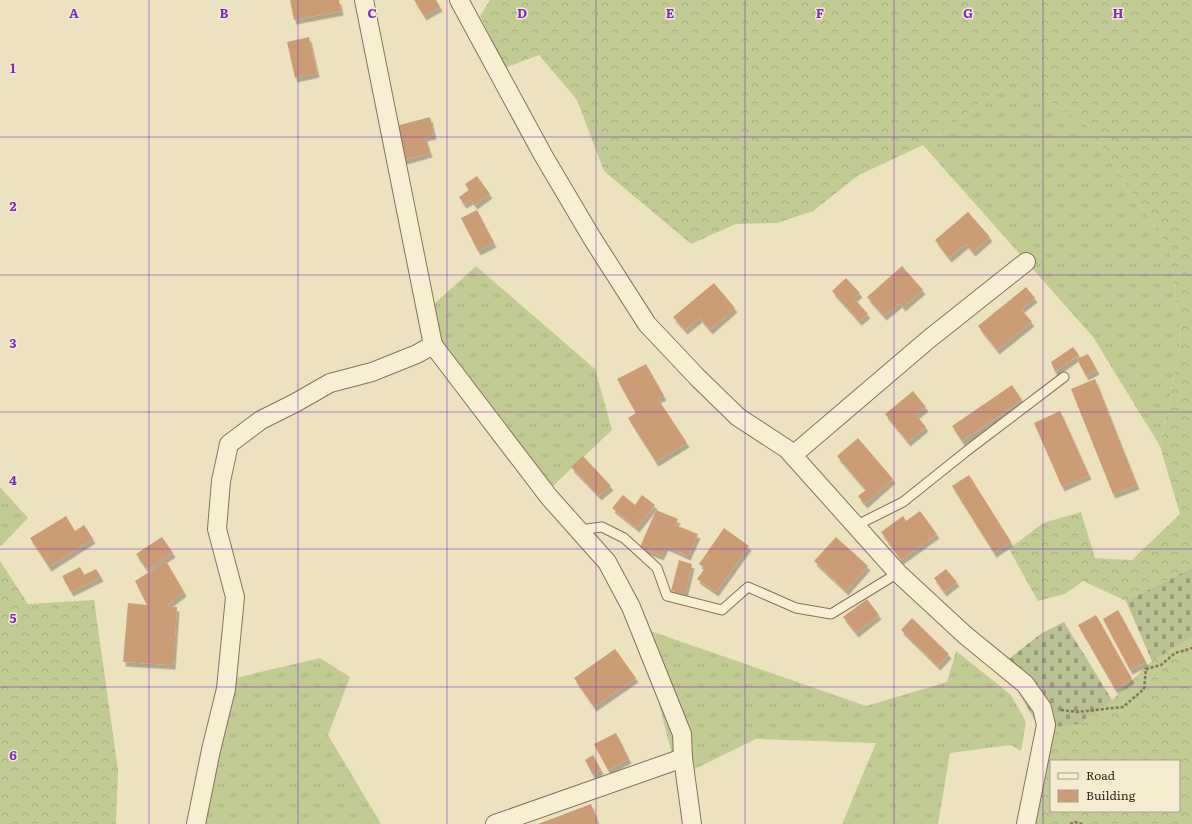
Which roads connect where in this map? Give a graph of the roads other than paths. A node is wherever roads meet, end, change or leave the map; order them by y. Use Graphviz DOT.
graph roads {
  1 [pos="364,0"];
  2 [pos="459,0"];
  3 [pos="1026,262"];
  4 [pos="433,345"];
  5 [pos="1064,377"];
  6 [pos="793,455"];
  7 [pos="855,526"];
  8 [pos="579,530"];
  9 [pos="898,573"];
  10 [pos="682,758"];
  11 [pos="196,824"];
  12 [pos="496,824"];
  13 [pos="692,824"];
  14 [pos="1026,824"];
  1 -- 4 [label="street"];
  2 -- 6 [label="street"];
  3 -- 6 [label="street"];
  4 -- 8 [label="street"];
  4 -- 11 [label="street"];
  5 -- 7 [label="lane"];
  6 -- 7 [label="street"];
  7 -- 9 [label="street"];
  8 -- 9 [label="lane"];
  8 -- 10 [label="street"];
  9 -- 14 [label="street"];
  10 -- 12 [label="street"];
  10 -- 13 [label="street"];
}
